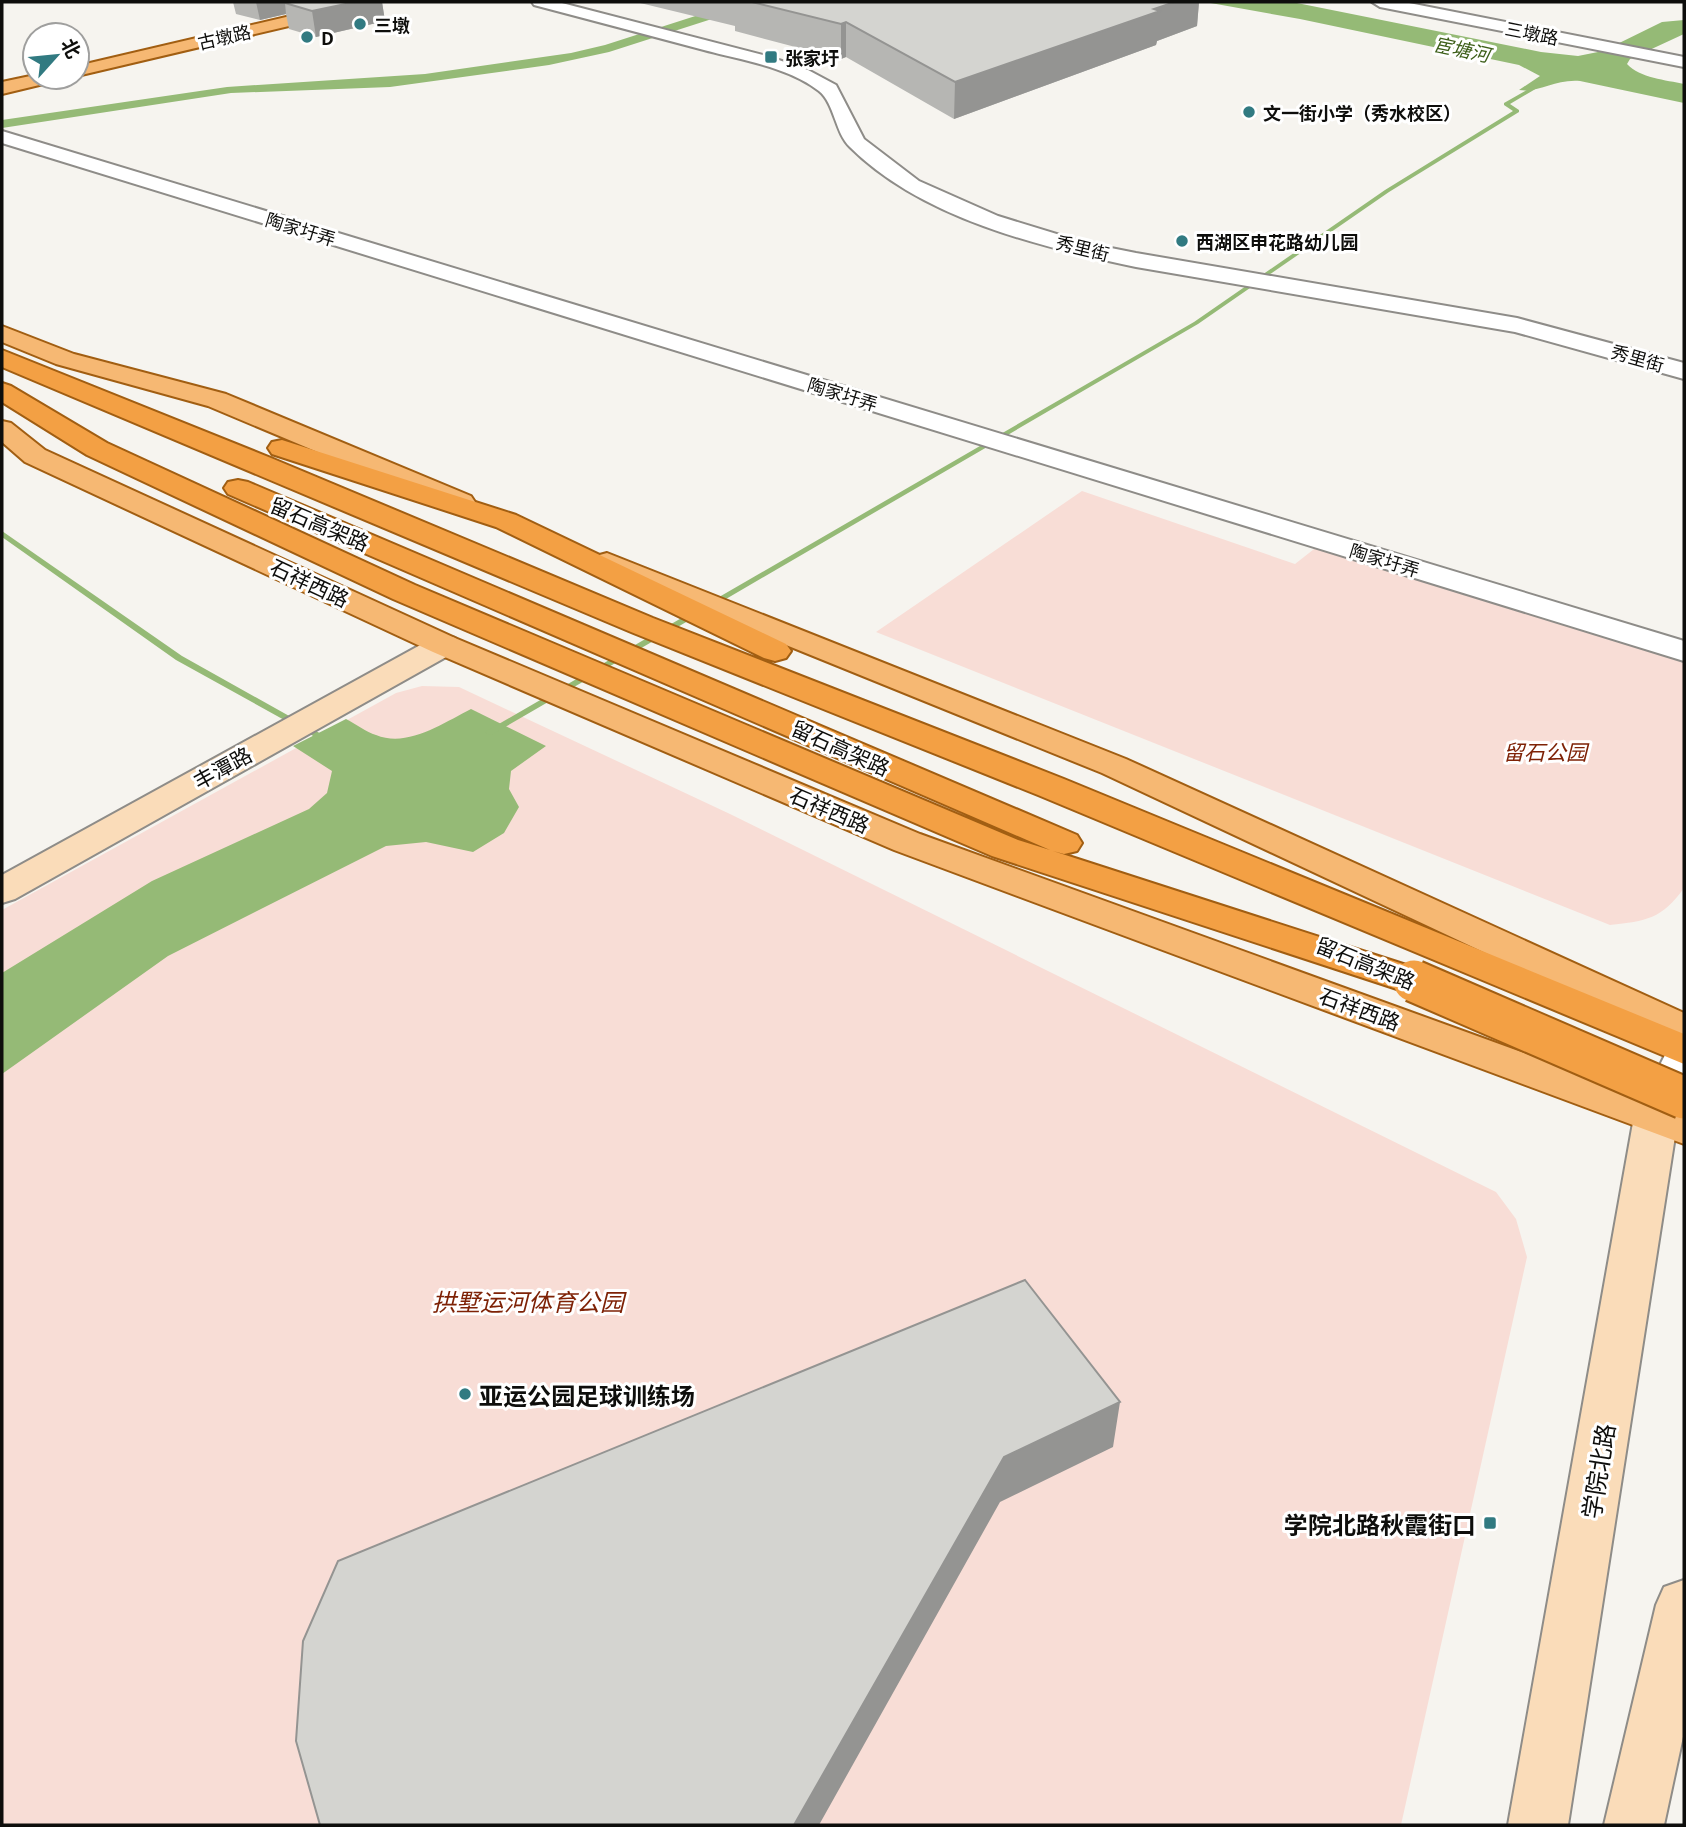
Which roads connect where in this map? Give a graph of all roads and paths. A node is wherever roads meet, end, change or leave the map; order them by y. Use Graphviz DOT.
graph roads {
  1 [pos="330,2"];
  2 [pos="370,2"];
  3 [pos="540,2"];
  4 [pos="1380,2"];
  5 [pos="91,57"];
  6 [pos="1684,62"];
  7 [pos="91,68"];
  8 [pos="21,73"];
  9 [pos="2,78"];
  10 [pos="21,84"];
  11 [pos="2,88"];
  12 [pos="2,137"];
  13 [pos="2,333"];
  14 [pos="1684,371"];
  15 [pos="5,375"];
  16 [pos="2,416"];
  17 [pos="2,429"];
  18 [pos="245,519"];
  19 [pos="506,521"];
  20 [pos="747,629"];
  21 [pos="499,632"];
  22 [pos="433,640"];
  23 [pos="1684,651"];
  24 [pos="564,674"];
  25 [pos="627,702"];
  26 [pos="288,720"];
  27 [pos="1079,788"];
  28 [pos="1018,839"];
  29 [pos="2,864"];
  30 [pos="2,891"];
  31 [pos="1684,1029"];
  32 [pos="1684,1050"];
  33 [pos="1684,1058"];
  34 [pos="1675,1114"];
  35 [pos="1684,1605"];
  36 [pos="1538,1825"];
  37 [pos="1634,1825"];
  1 -- 5 [label="main road, 古墩路"];
  2 -- 7 [label="main road, 古墩路"];
  3 -- 14 [label="street, 秀里街"];
  4 -- 6 [label="street, 三墩路"];
  8 -- 9 [label="main road"];
  10 -- 11 [label="main road"];
  12 -- 23 [label="street, 陶家圩弄"];
  13 -- 19 [label="main road"];
  15 -- 18 [label="highway"];
  15 -- 19 [label="highway"];
  15 -- 27 [label="highway, 留石高架路"];
  15 -- 28 [label="highway, 留石高架路"];
  16 -- 18 [label="main road"];
  17 -- 22 [label="main road, 石祥西路"];
  18 -- 21 [label="highway"];
  19 -- 20 [label="highway"];
  20 -- 27 [label="highway"];
  20 -- 31 [label="main road"];
  21 -- 24 [label="main road"];
  22 -- 24 [label="main road, 石祥西路"];
  22 -- 26 [label="main road, 丰潭路"];
  24 -- 25 [label="main road, 石祥西路"];
  24 -- 25 [label="highway"];
  25 -- 28 [label="highway"];
  25 -- 34 [label="main road, 石祥西路"];
  26 -- 29 [label="main road, 丰潭路"];
  26 -- 30 [label="main road, 丰潭路"];
  27 -- 32 [label="highway, 留石高架路"];
  28 -- 34 [label="highway, 留石高架路, bridge"];
  33 -- 34 [label="street"];
  34 -- 36 [label="main road, 学院北路"];
  35 -- 37 [label="main road"];
}
